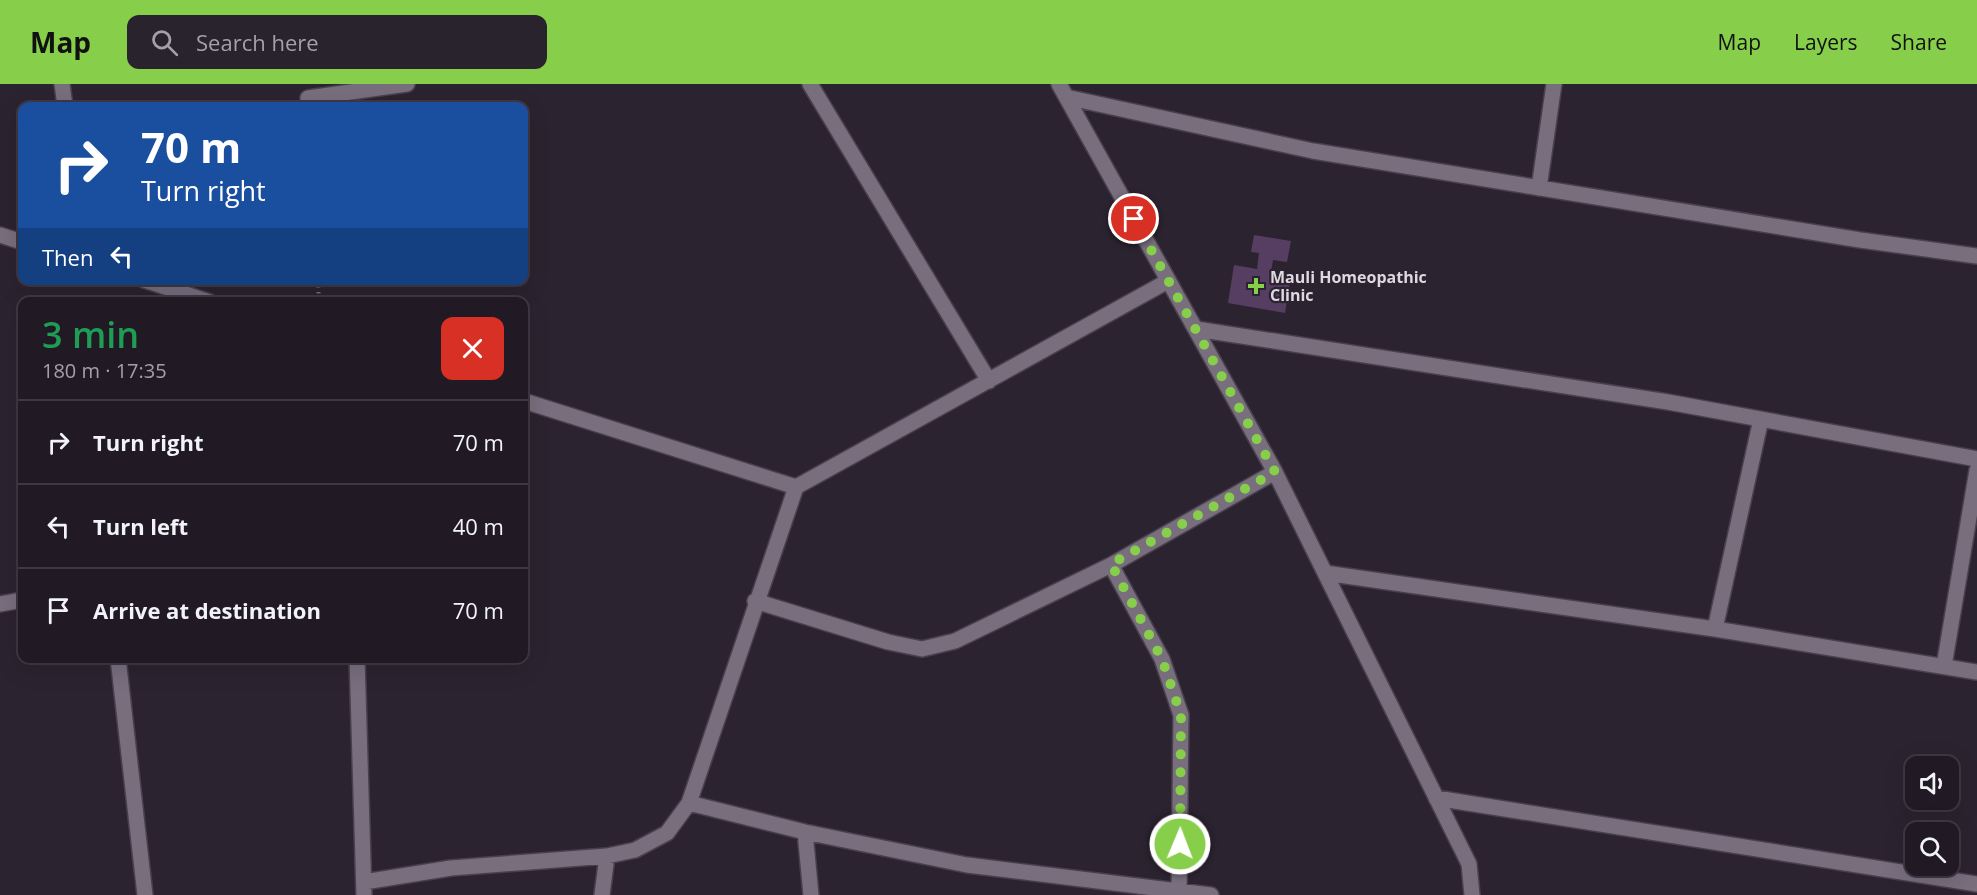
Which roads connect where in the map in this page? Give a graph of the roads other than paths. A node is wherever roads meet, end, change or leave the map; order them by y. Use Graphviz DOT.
graph roads {
  1 [pos="62,84"];
  2 [pos="407,84"];
  3 [pos="810,84"];
  4 [pos="1554,84"];
  5 [pos="1063,90"];
  6 [pos="308,96"];
  7 [pos="64,102"];
  8 [pos="1539,188"];
  9 [pos="0,235"];
  10 [pos="18,241"];
  11 [pos="1977,255"];
  12 [pos="1168,281"];
  13 [pos="159,285"];
  14 [pos="195,297"];
  15 [pos="1196,329"];
  16 [pos="989,381"];
  17 [pos="528,402"];
  18 [pos="1761,419"];
  19 [pos="1977,459"];
  20 [pos="1977,470"];
  21 [pos="1275,472"];
  22 [pos="796,488"];
  23 [pos="1111,564"];
  24 [pos="1325,573"];
  25 [pos="18,601"];
  26 [pos="755,602"];
  27 [pos="0,604"];
  28 [pos="1715,629"];
  29 [pos="119,663"];
  30 [pos="357,663"];
  31 [pos="1944,666"];
  32 [pos="1977,672"];
  33 [pos="1436,798"];
  34 [pos="688,803"];
  35 [pos="805,832"];
  36 [pos="607,856"];
  37 [pos="1977,884"];
  38 [pos="364,889"];
  39 [pos="1179,891"];
  40 [pos="145,895"];
  41 [pos="602,895"];
  42 [pos="811,895"];
  43 [pos="1211,895"];
  44 [pos="1472,895"];
  1 -- 7 [label="street"];
  2 -- 6 [label="street"];
  3 -- 16 [label="street"];
  4 -- 8 [label="street"];
  5 -- 8 [label="street"];
  5 -- 12 [label="street"];
  8 -- 11 [label="street"];
  9 -- 10 [label="street"];
  12 -- 15 [label="street"];
  12 -- 16 [label="street"];
  13 -- 14 [label="street"];
  15 -- 18 [label="street"];
  15 -- 21 [label="street"];
  16 -- 22 [label="street"];
  17 -- 22 [label="street"];
  18 -- 19 [label="street"];
  18 -- 28 [label="street"];
  20 -- 31 [label="street"];
  21 -- 23 [label="street"];
  21 -- 24 [label="street"];
  22 -- 26 [label="street"];
  23 -- 26 [label="street"];
  23 -- 39 [label="street"];
  24 -- 28 [label="street"];
  24 -- 33 [label="street"];
  25 -- 27 [label="street"];
  26 -- 34 [label="street"];
  28 -- 31 [label="street"];
  29 -- 40 [label="street"];
  30 -- 38 [label="street"];
  31 -- 32 [label="street"];
  33 -- 37 [label="street"];
  33 -- 44 [label="street"];
  34 -- 35 [label="street"];
  34 -- 36 [label="street"];
  35 -- 39 [label="street"];
  35 -- 42 [label="street"];
  36 -- 38 [label="street"];
  36 -- 41 [label="street"];
  39 -- 43 [label="street"];
}
